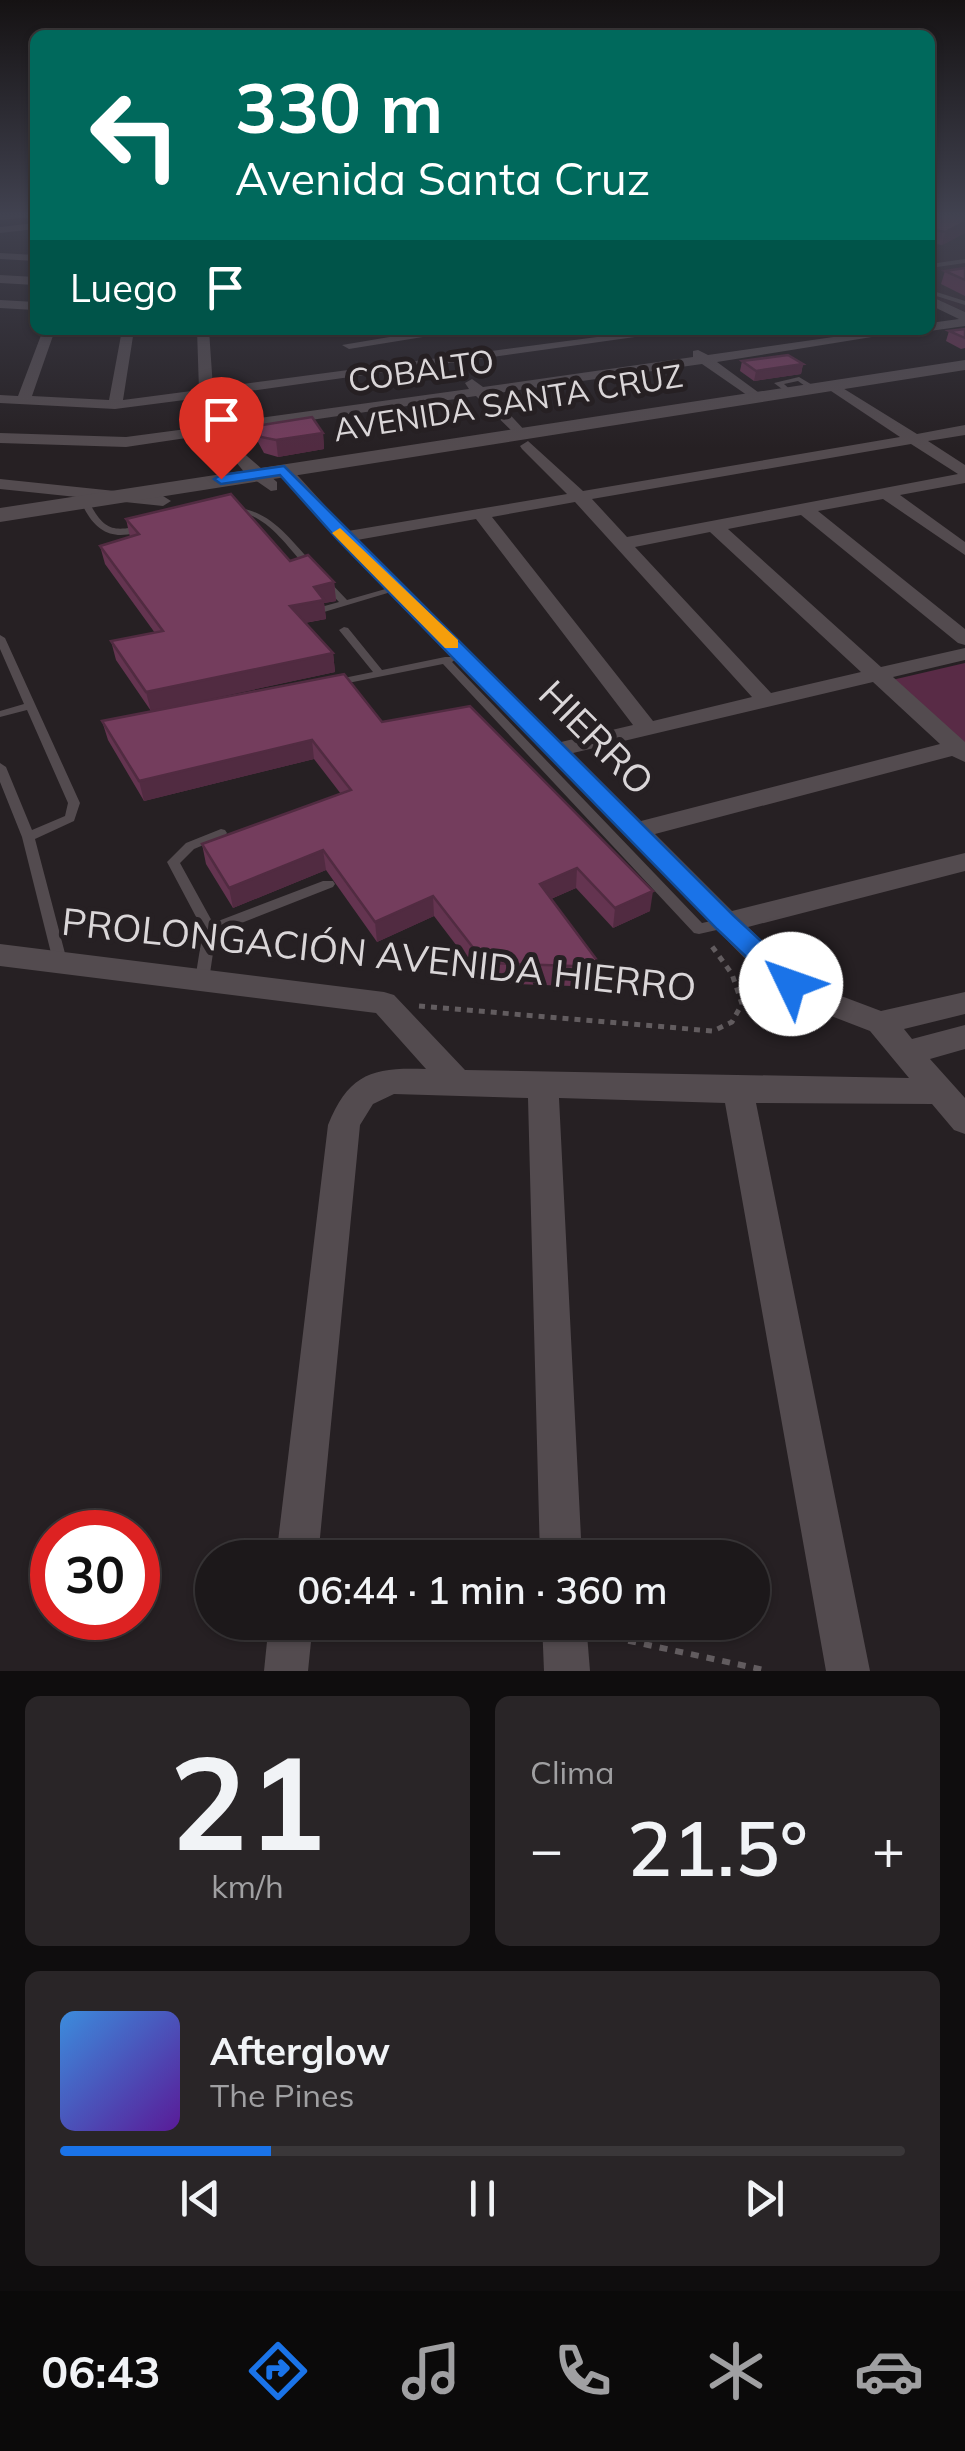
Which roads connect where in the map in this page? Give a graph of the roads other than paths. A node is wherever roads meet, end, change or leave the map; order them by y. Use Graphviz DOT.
graph roads {
  1 [pos="935,294"];
  2 [pos="935,303"];
  3 [pos="965,303"];
  4 [pos="0,304"];
  5 [pos="30,306"];
  6 [pos="965,320"];
  7 [pos="935,326"];
  8 [pos="48,335"];
  9 [pos="127,335"];
  10 [pos="202,335"];
  11 [pos="342,335"];
  12 [pos="407,335"];
  13 [pos="642,335"];
  14 [pos="676,335"];
  15 [pos="872,335"];
  16 [pos="349,345"];
  17 [pos="704,358"];
  18 [pos="452,361"];
  19 [pos="965,365"];
  20 [pos="368,372"];
  21 [pos="965,377"];
  22 [pos="832,390"];
  23 [pos="479,391"];
  24 [pos="204,394"];
  25 [pos="757,398"];
  26 [pos="0,399"];
  27 [pos="23,401"];
  28 [pos="114,405"];
  29 [pos="218,428"];
  30 [pos="965,430"];
  31 [pos="0,438"];
  32 [pos="915,439"];
  33 [pos="524,440"];
  34 [pos="965,475"];
  35 [pos="276,478"];
  36 [pos="0,484"];
  37 [pos="887,494"];
  38 [pos="122,495"];
  39 [pos="580,497"];
  40 [pos="84,499"];
  41 [pos="162,501"];
  42 [pos="806,510"];
  43 [pos="216,512"];
  44 [pos="480,514"];
  45 [pos="0,515"];
  46 [pos="165,524"];
  47 [pos="714,526"];
  48 [pos="344,537"];
  49 [pos="621,544"];
  50 [pos="965,550"];
  51 [pos="396,589"];
  52 [pos="346,603"];
  53 [pos="324,608"];
  54 [pos="344,630"];
  55 [pos="0,638"];
  56 [pos="965,639"];
  57 [pos="965,654"];
  58 [pos="454,659"];
  59 [pos="380,674"];
  60 [pos="877,674"];
  61 [pos="325,685"];
  62 [pos="766,700"];
  63 [pos="31,705"];
  64 [pos="0,714"];
  65 [pos="646,727"];
  66 [pos="556,750"];
  67 [pos="961,751"];
  68 [pos="0,767"];
  69 [pos="636,830"];
  70 [pos="221,833"];
  71 [pos="28,837"];
  72 [pos="965,862"];
  73 [pos="328,884"];
  74 [pos="712,926"];
  75 [pos="210,930"];
  76 [pos="0,955"];
  77 [pos="60,961"];
  78 [pos="202,980"];
  79 [pos="953,1007"];
  80 [pos="880,1023"];
  81 [pos="965,1035"];
  82 [pos="906,1054"];
  83 [pos="456,1081"];
  84 [pos="543,1083"];
  85 [pos="738,1090"];
  86 [pos="938,1091"];
  87 [pos="965,1121"];
  88 [pos="299,1540"];
  89 [pos="560,1540"];
  90 [pos="289,1640"];
  91 [pos="564,1640"];
  92 [pos="286,1671"];
  93 [pos="567,1671"];
  94 [pos="848,1671"];
  1 -- 3 [label="lane"];
  2 -- 6 [label="street"];
  4 -- 5 [label="street"];
  6 -- 7 [label="street"];
  8 -- 27 [label="street"];
  9 -- 28 [label="street"];
  10 -- 24 [label="street"];
  11 -- 16 [label="street"];
  12 -- 16 [label="street"];
  13 -- 18 [label="street"];
  14 -- 17 [label="street"];
  15 -- 17 [label="street, COBALTO"];
  16 -- 20 [label="street"];
  17 -- 23 [label="street, COBALTO"];
  17 -- 25 [label="street"];
  18 -- 20 [label="street"];
  18 -- 23 [label="street"];
  19 -- 22 [label="street, AVENIDA SANTA CRUZ"];
  20 -- 24 [label="street"];
  21 -- 22 [label="street, AVENIDA SANTA CRUZ"];
  22 -- 25 [label="street, AVENIDA SANTA CRUZ"];
  22 -- 32 [label="street"];
  22 -- 33 [label="street, AVENIDA SANTA CRUZ"];
  23 -- 29 [label="street, COBALTO"];
  23 -- 33 [label="street"];
  24 -- 28 [label="street"];
  24 -- 29 [label="street, HIERRO"];
  25 -- 33 [label="street, AVENIDA SANTA CRUZ"];
  26 -- 27 [label="street"];
  27 -- 28 [label="street"];
  29 -- 31 [label="street, COBALTO"];
  29 -- 35 [label="street, HIERRO"];
  30 -- 32 [label="street"];
  32 -- 34 [label="street"];
  32 -- 39 [label="street"];
  33 -- 35 [label="street, AVENIDA SANTA CRUZ"];
  33 -- 39 [label="street"];
  34 -- 37 [label="street"];
  35 -- 38 [label="street, AVENIDA SANTA CRUZ"];
  35 -- 41 [label="street, AVENIDA SANTA CRUZ"];
  35 -- 48 [label="street, HIERRO"];
  36 -- 40 [label="street"];
  37 -- 42 [label="street"];
  37 -- 50 [label="street"];
  38 -- 40 [label="street, AVENIDA SANTA CRUZ"];
  38 -- 41 [label="street"];
  39 -- 44 [label="street"];
  39 -- 49 [label="street"];
  40 -- 41 [label="street, AVENIDA SANTA CRUZ"];
  40 -- 45 [label="street, AVENIDA SANTA CRUZ"];
  40 -- 46 [label="lane"];
  42 -- 47 [label="street"];
  42 -- 56 [label="street"];
  43 -- 52 [label="lane"];
  44 -- 48 [label="street"];
  44 -- 65 [label="street"];
  47 -- 49 [label="street"];
  47 -- 60 [label="street"];
  48 -- 51 [label="street, HIERRO"];
  49 -- 62 [label="street"];
  51 -- 52 [label="lane"];
  51 -- 58 [label="street, HIERRO"];
  52 -- 53 [label="lane"];
  54 -- 59 [label="lane"];
  55 -- 63 [label="lane"];
  57 -- 60 [label="street"];
  58 -- 59 [label="lane"];
  58 -- 66 [label="street, HIERRO"];
  58 -- 74 [label="lane"];
  59 -- 61 [label="lane"];
  60 -- 62 [label="street"];
  60 -- 67 [label="street"];
  62 -- 65 [label="street"];
  63 -- 64 [label="lane"];
  63 -- 71 [label="lane"];
  65 -- 66 [label="street"];
  66 -- 69 [label="street, HIERRO"];
  67 -- 69 [label="street"];
  68 -- 71 [label="lane"];
  69 -- 74 [label="street, HIERRO"];
  70 -- 75 [label="lane"];
  71 -- 77 [label="lane"];
  72 -- 74 [label="street"];
  73 -- 75 [label="lane"];
  74 -- 80 [label="street, HIERRO"];
  75 -- 78 [label="lane"];
  76 -- 77 [label="street, PROLONGACIÓN AVENIDA HIERRO"];
  77 -- 78 [label="street, PROLONGACIÓN AVENIDA HIERRO"];
  78 -- 83 [label="street, PROLONGACIÓN AVENIDA HIERRO"];
  79 -- 80 [label="street"];
  79 -- 81 [label="street"];
  80 -- 82 [label="street"];
  81 -- 82 [label="street"];
  82 -- 86 [label="street"];
  83 -- 84 [label="street"];
  83 -- 88 [label="street"];
  84 -- 85 [label="street"];
  84 -- 89 [label="street"];
  85 -- 86 [label="street"];
  85 -- 94 [label="street"];
  86 -- 87 [label="street"];
  90 -- 92 [label="street"];
  91 -- 93 [label="street"];
}
